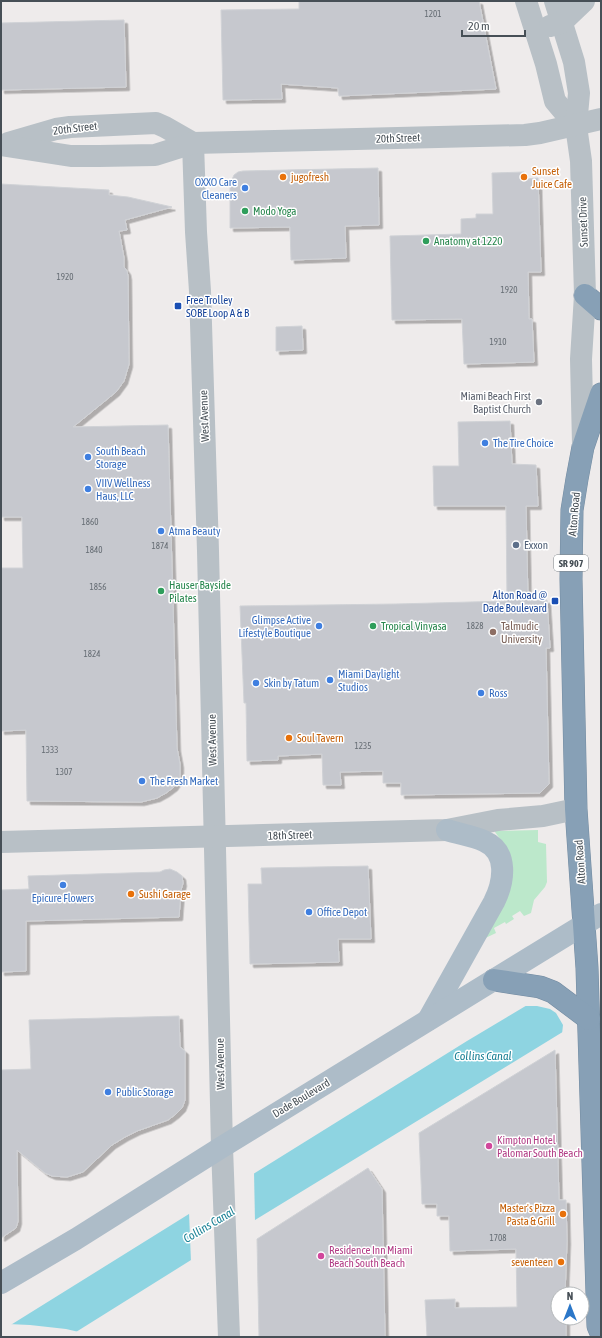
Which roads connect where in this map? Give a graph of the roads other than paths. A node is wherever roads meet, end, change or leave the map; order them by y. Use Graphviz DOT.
graph roads {
  1 [pos="526,1"];
  2 [pos="555,1"];
  3 [pos="584,1"];
  4 [pos="562,22"];
  5 [pos="535,31"];
  6 [pos="601,119"];
  7 [pos="576,126"];
  8 [pos="193,144"];
  9 [pos="1,145"];
  10 [pos="585,295"];
  11 [pos="601,309"];
  12 [pos="601,394"];
  13 [pos="583,447"];
  14 [pos="576,809"];
  15 [pos="447,830"];
  16 [pos="215,837"];
  17 [pos="1,842"];
  18 [pos="592,919"];
  19 [pos="494,980"];
  20 [pos="427,1021"];
  21 [pos="589,1022"];
  22 [pos="222,1147"];
  23 [pos="1,1283"];
  24 [pos="601,1333"];
  25 [pos="229,1337"];
  1 -- 5 [label="street"];
  2 -- 4 [label="street, Sunset Drive"];
  3 -- 4 [label="street"];
  4 -- 5 [label="street"];
  4 -- 7 [label="street, Sunset Drive"];
  5 -- 7 [label="street"];
  6 -- 7 [label="street, 20th Street"];
  7 -- 8 [label="street, 20th Street"];
  7 -- 10 [label="street, Sunset Drive"];
  8 -- 9 [label="street, 20th Street"];
  8 -- 9 [label="street, 20th Street"];
  8 -- 16 [label="street, West Avenue"];
  10 -- 11 [label="highway"];
  10 -- 13 [label="street, Sunset Drive"];
  12 -- 13 [label="highway, Alton Road / SR 907"];
  13 -- 14 [label="highway, Alton Road / SR 907"];
  14 -- 15 [label="street, 18th Street"];
  14 -- 18 [label="highway, Alton Road / SR 907"];
  15 -- 16 [label="street, 18th Street"];
  15 -- 20 [label="main road"];
  16 -- 17 [label="street, 18th Street"];
  16 -- 22 [label="street, West Avenue"];
  18 -- 19 [label="main road, Dade Boulevard"];
  18 -- 21 [label="highway, Alton Road / SR 907"];
  19 -- 20 [label="main road, Dade Boulevard"];
  19 -- 21 [label="highway"];
  20 -- 22 [label="main road, Dade Boulevard"];
  21 -- 24 [label="highway, Alton Road / SR 907"];
  22 -- 23 [label="main road, Dade Boulevard"];
  22 -- 25 [label="street, West Avenue"];
}
